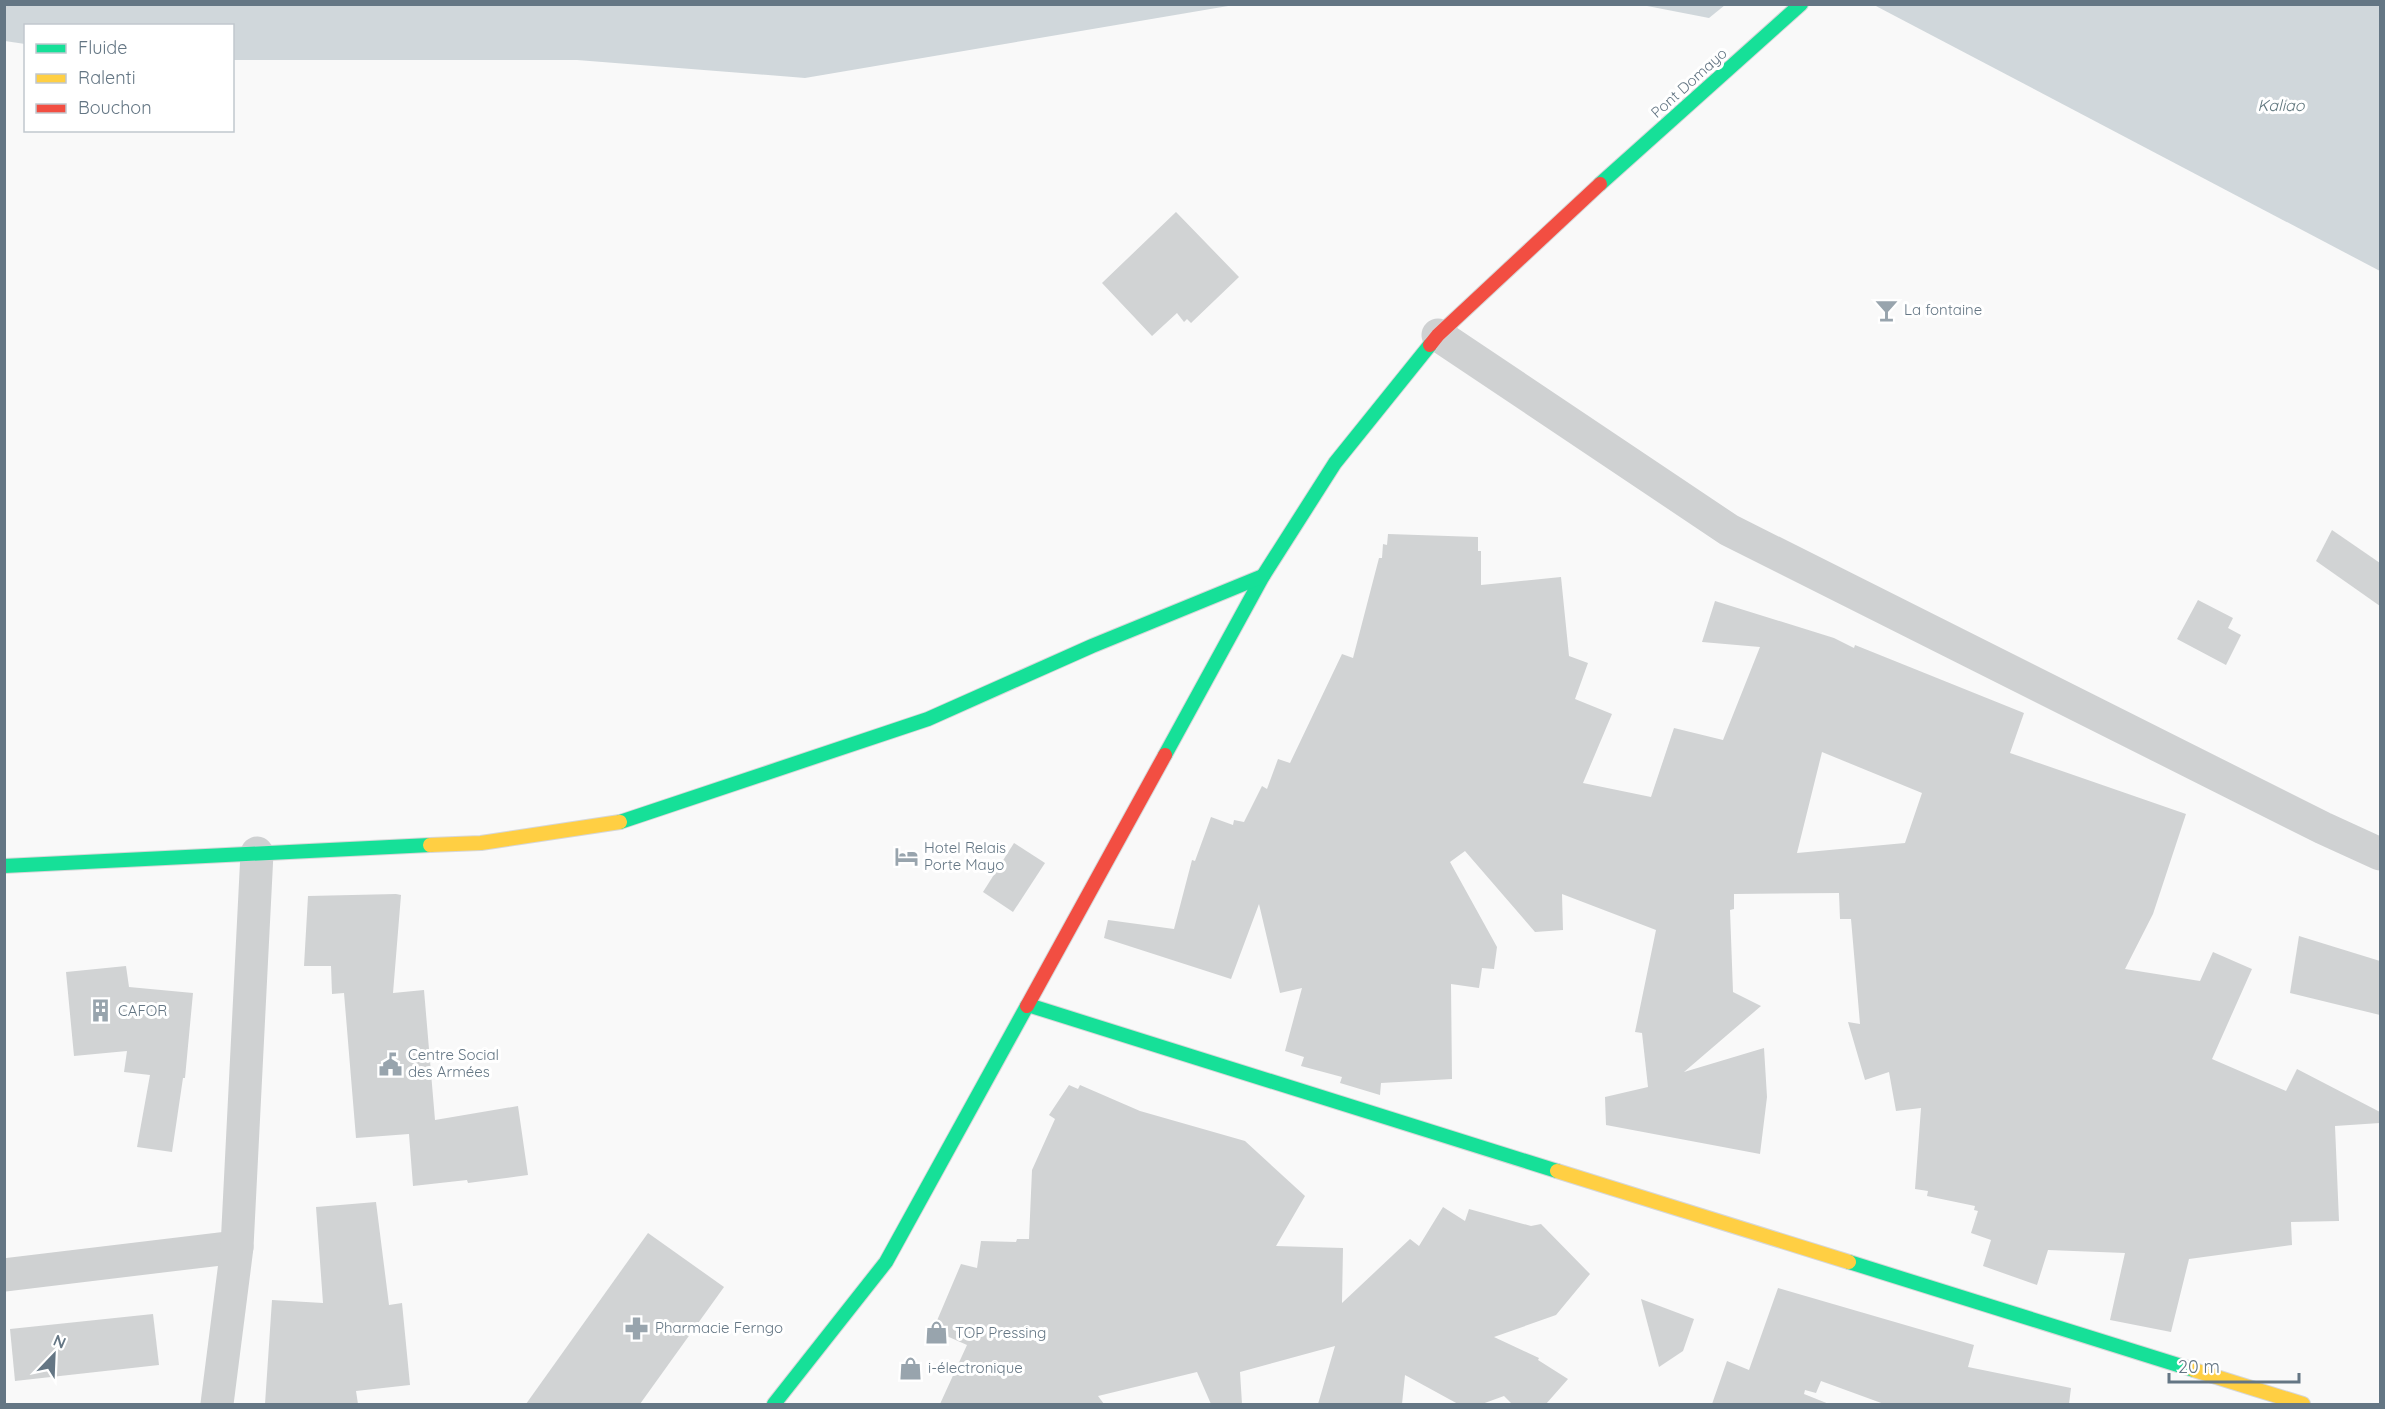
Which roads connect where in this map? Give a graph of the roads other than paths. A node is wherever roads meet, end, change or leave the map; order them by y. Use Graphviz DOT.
graph roads {
  1 [pos="1801,4"];
  2 [pos="1438,336"];
  3 [pos="1263,576"];
  4 [pos="257,853"];
  5 [pos="2380,854"];
  6 [pos="4,866"];
  7 [pos="1028,1005"];
  8 [pos="237,1247"];
  9 [pos="4,1275"];
  10 [pos="217,1404"];
  11 [pos="774,1404"];
  12 [pos="2303,1404"];
  1 -- 2 [label="street, Pont Domayo"];
  2 -- 3 [label="street, Pont Domayo"];
  2 -- 5 [label="street"];
  3 -- 4 [label="street"];
  3 -- 7 [label="street, Pont Domayo"];
  4 -- 6 [label="street"];
  4 -- 8 [label="street"];
  7 -- 11 [label="street, Pont Domayo"];
  7 -- 12 [label="street"];
  8 -- 9 [label="street"];
  8 -- 10 [label="street"];
}
